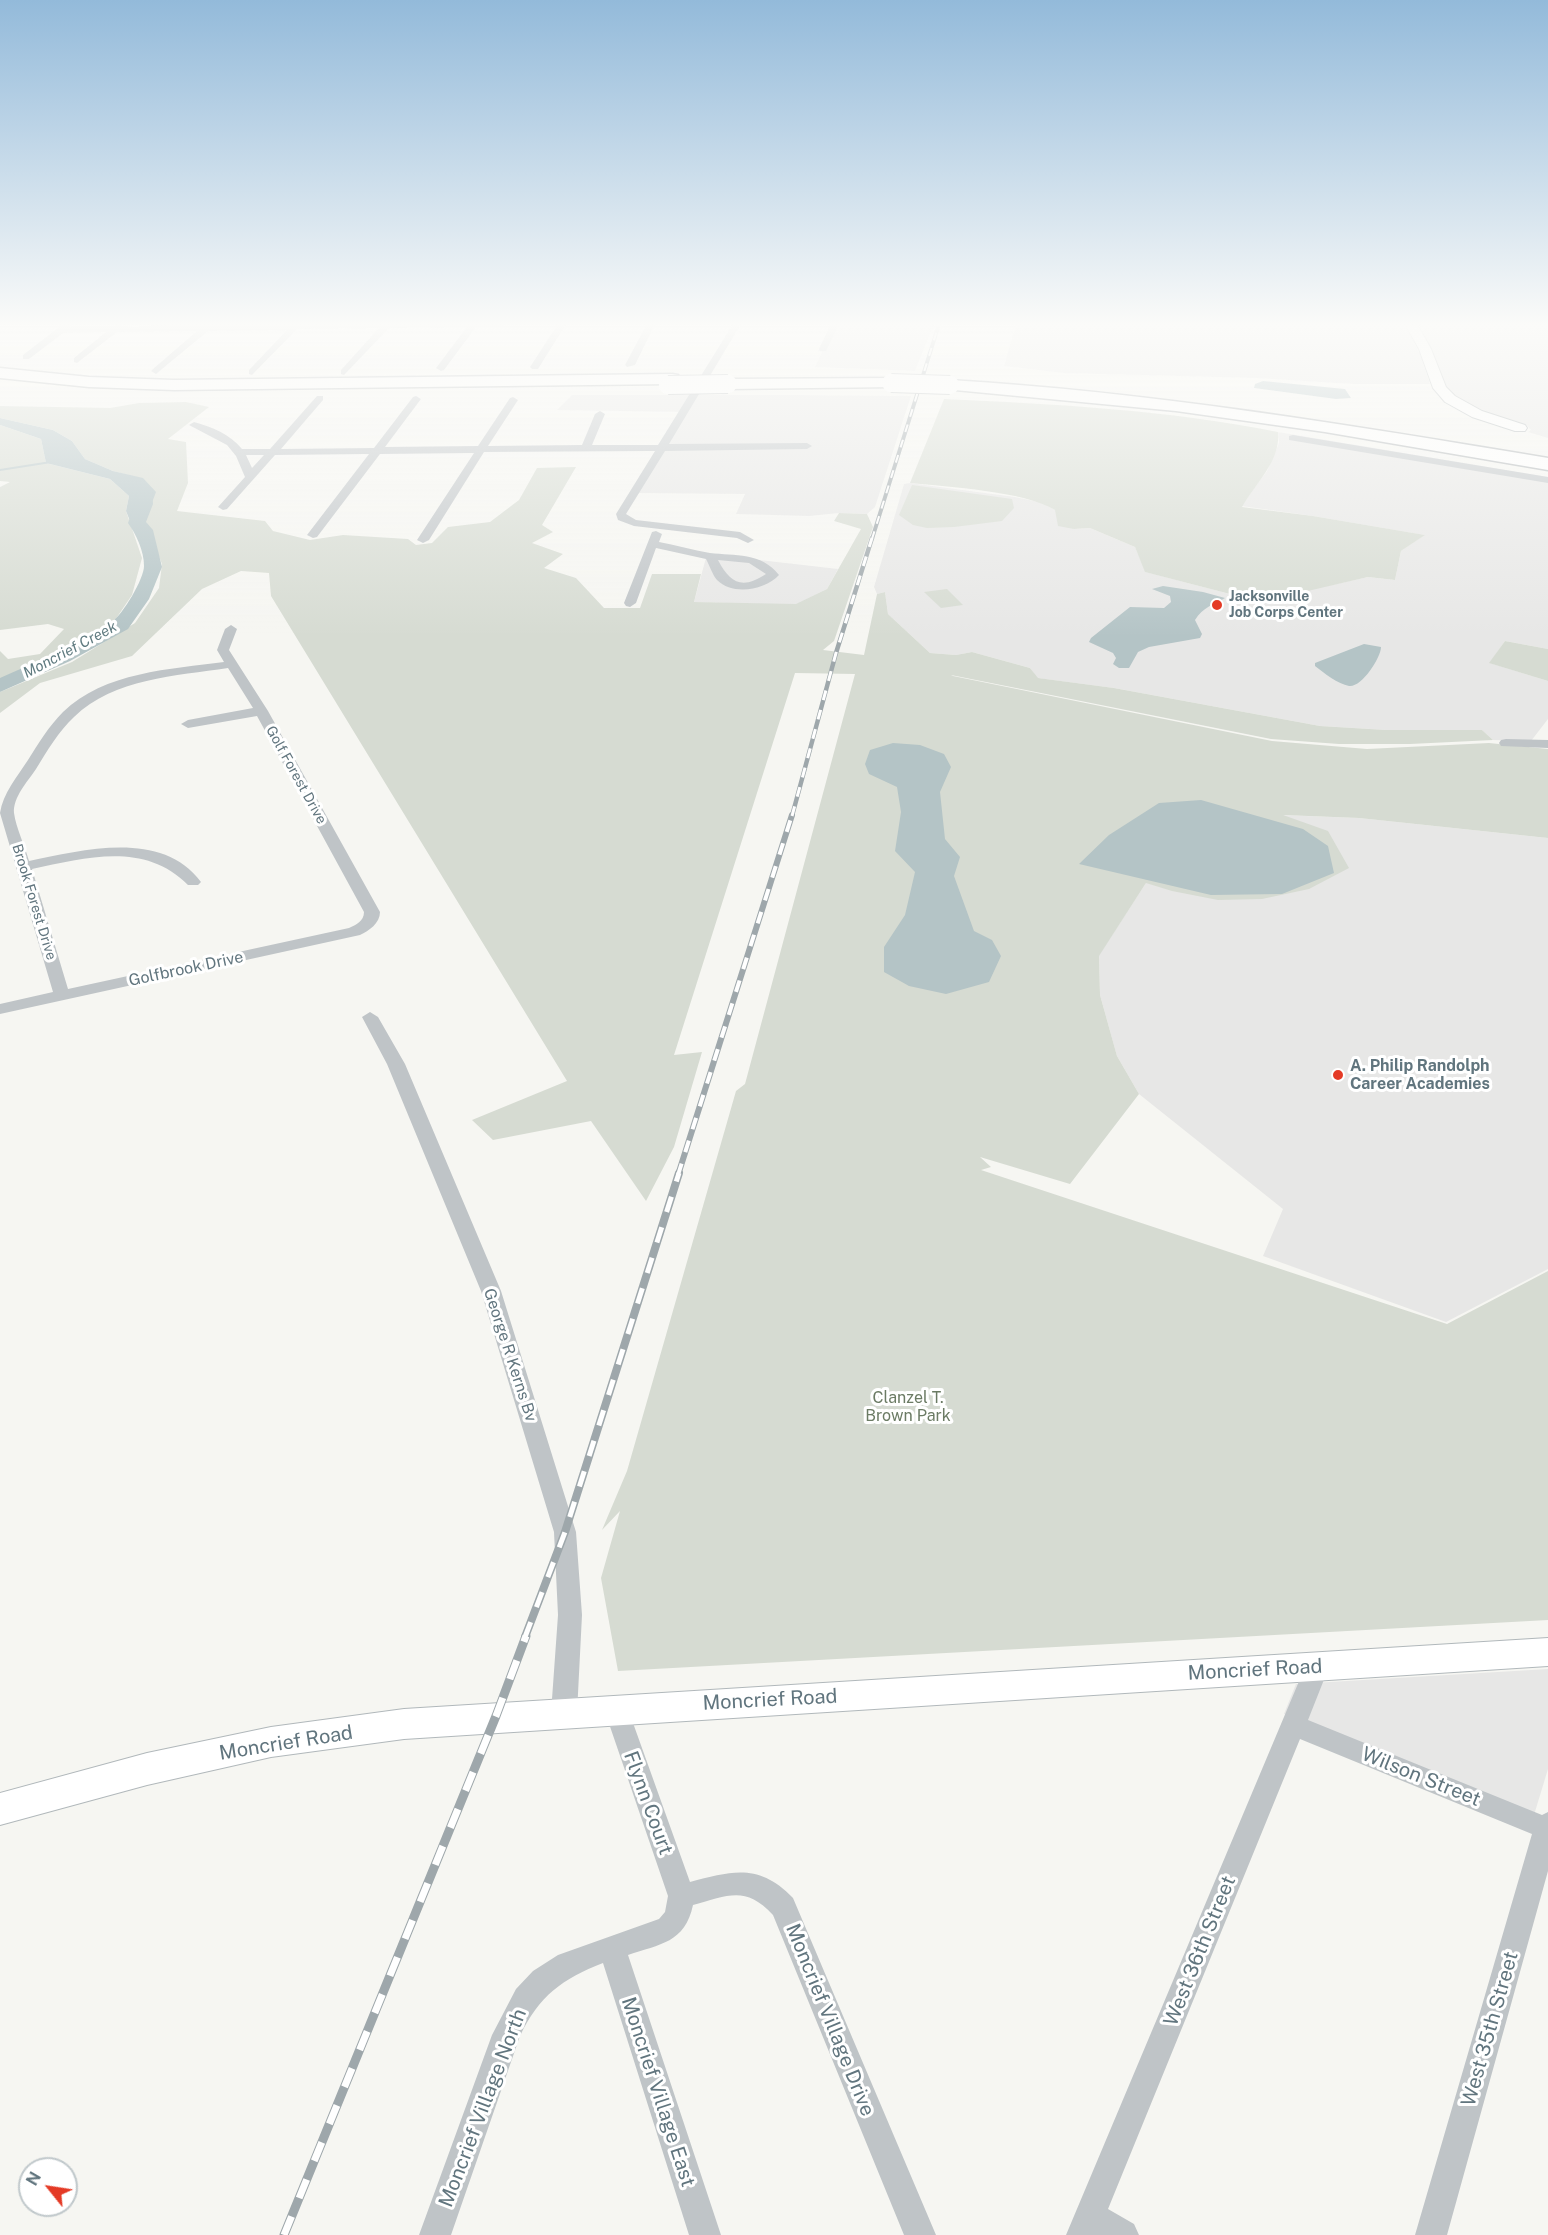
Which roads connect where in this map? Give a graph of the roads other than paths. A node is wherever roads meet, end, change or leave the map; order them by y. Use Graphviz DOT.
graph roads {
  1 [pos="202,428"];
  2 [pos="294,428"];
  3 [pos="394,428"];
  4 [pos="495,428"];
  5 [pos="594,428"];
  6 [pos="675,428"];
  7 [pos="1325,428"];
  8 [pos="1374,428"];
  9 [pos="1293,438"];
  10 [pos="664,446"];
  11 [pos="807,446"];
  12 [pos="586,447"];
  13 [pos="483,448"];
  14 [pos="377,450"];
  15 [pos="240,452"];
  16 [pos="273,452"];
  17 [pos="1548,455"];
  18 [pos="1548,464"];
  19 [pos="249,477"];
  20 [pos="1548,480"];
  21 [pos="223,507"];
  22 [pos="659,526"];
  23 [pos="313,535"];
  24 [pos="423,540"];
  25 [pos="747,540"];
  26 [pos="652,544"];
  27 [pos="710,556"];
  28 [pos="630,603"];
  29 [pos="231,629"];
  30 [pos="232,664"];
  31 [pos="261,711"];
  32 [pos="188,724"];
  33 [pos="1506,743"];
  34 [pos="1548,744"];
  35 [pos="22,867"];
  36 [pos="193,882"];
  37 [pos="369,922"];
  38 [pos="62,996"];
  39 [pos="0,1010"];
  40 [pos="370,1017"];
  41 [pos="1548,1652"];
  42 [pos="1317,1667"];
  43 [pos="616,1708"];
  44 [pos="564,1713"];
  45 [pos="1294,1725"];
  46 [pos="0,1809"];
  47 [pos="1548,1827"];
  48 [pos="682,1896"];
  49 [pos="612,1948"];
  50 [pos="1086,2225"];
  51 [pos="435,2235"];
  52 [pos="705,2235"];
  53 [pos="920,2235"];
  54 [pos="1123,2235"];
  55 [pos="1431,2235"];
  1 -- 15 [label="street"];
  2 -- 16 [label="street"];
  3 -- 14 [label="street"];
  4 -- 13 [label="street"];
  5 -- 12 [label="street"];
  6 -- 10 [label="street"];
  7 -- 18 [label="highway"];
  8 -- 17 [label="highway"];
  9 -- 20 [label="street"];
  10 -- 11 [label="street"];
  10 -- 12 [label="street"];
  10 -- 22 [label="street"];
  12 -- 13 [label="street"];
  13 -- 14 [label="street"];
  13 -- 24 [label="street"];
  14 -- 16 [label="street"];
  14 -- 23 [label="street"];
  15 -- 16 [label="street"];
  15 -- 19 [label="street"];
  16 -- 19 [label="street"];
  19 -- 21 [label="street"];
  22 -- 25 [label="street"];
  22 -- 26 [label="street"];
  26 -- 27 [label="street"];
  26 -- 28 [label="street"];
  27 -- 27 [label="street"];
  29 -- 30 [label="street, Golf Forest Drive"];
  30 -- 31 [label="street, Golf Forest Drive"];
  30 -- 35 [label="street, Brook Forest Drive"];
  31 -- 32 [label="street"];
  31 -- 37 [label="street, Golf Forest Drive"];
  33 -- 34 [label="street"];
  35 -- 36 [label="street"];
  35 -- 38 [label="street, Brook Forest Drive"];
  37 -- 38 [label="street, Golfbrook Drive"];
  38 -- 39 [label="street, Golfbrook Drive"];
  40 -- 44 [label="street, George R Kerns Bv"];
  41 -- 42 [label="main road, Moncrief Road"];
  42 -- 43 [label="main road, Moncrief Road"];
  42 -- 45 [label="street, West 36th Street"];
  43 -- 44 [label="main road, Moncrief Road"];
  43 -- 48 [label="street, Flynn Court"];
  44 -- 46 [label="main road, Moncrief Road"];
  45 -- 47 [label="street, Wilson Street"];
  45 -- 50 [label="street, West 36th Street"];
  47 -- 55 [label="street, West 35th Street"];
  48 -- 49 [label="street, Moncrief Village North"];
  48 -- 53 [label="street, Moncrief Village Drive"];
  49 -- 51 [label="street, Moncrief Village North"];
  49 -- 52 [label="street, Moncrief Village East"];
  50 -- 54 [label="street"];
}
